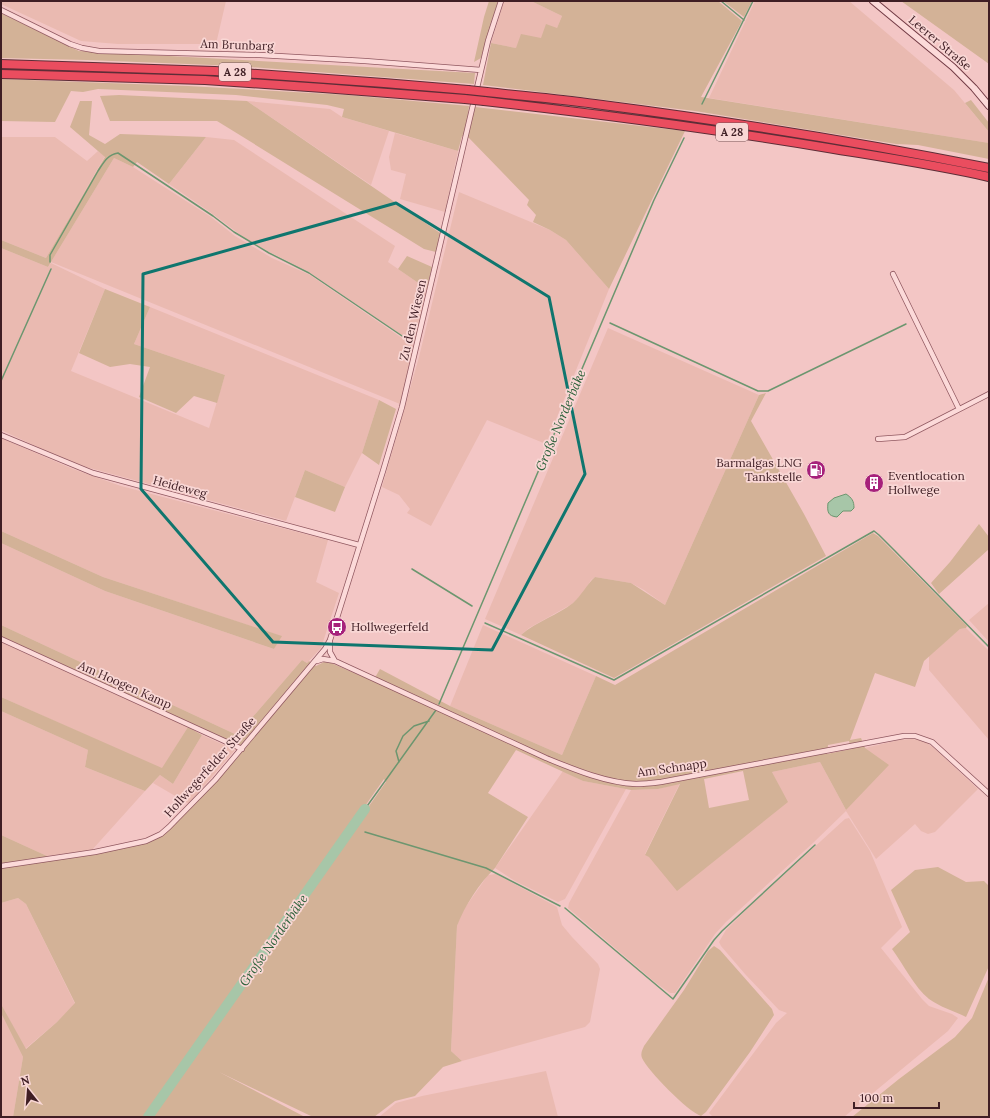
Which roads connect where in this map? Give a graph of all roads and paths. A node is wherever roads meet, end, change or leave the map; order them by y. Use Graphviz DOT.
graph roads {
  1 [pos="501,1"];
  2 [pos="872,1"];
  3 [pos="1,10"];
  4 [pos="1,64"];
  5 [pos="482,70"];
  6 [pos="1,74"];
  7 [pos="989,106"];
  8 [pos="989,168"];
  9 [pos="989,177"];
  10 [pos="893,274"];
  11 [pos="989,394"];
  12 [pos="959,409"];
  13 [pos="1,435"];
  14 [pos="878,440"];
  15 [pos="359,546"];
  16 [pos="1,639"];
  17 [pos="330,640"];
  18 [pos="334,661"];
  19 [pos="315,662"];
  20 [pos="242,749"];
  21 [pos="989,794"];
  22 [pos="1,866"];
  1 -- 5 [label="street, Zu den Wiesen"];
  2 -- 7 [label="main road, Leerer Straße"];
  3 -- 5 [label="street, Am Brunbarg"];
  4 -- 8 [label="highway, A 28, bridge"];
  5 -- 15 [label="street, Zu den Wiesen"];
  6 -- 9 [label="highway, A 28, bridge"];
  10 -- 12 [label="street"];
  11 -- 12 [label="street"];
  12 -- 14 [label="street"];
  13 -- 15 [label="street, Heideweg"];
  15 -- 17 [label="street, Zu den Wiesen"];
  16 -- 20 [label="street, Am Hoogen Kamp"];
  17 -- 18 [label="street"];
  17 -- 19 [label="street, Hollwegerfelder Straße"];
  18 -- 19 [label="street, Am Schnapp"];
  18 -- 21 [label="street, Am Schnapp"];
  19 -- 20 [label="street, Hollwegerfelder Straße"];
  20 -- 22 [label="street, Hollwegerfelder Straße"];
}
